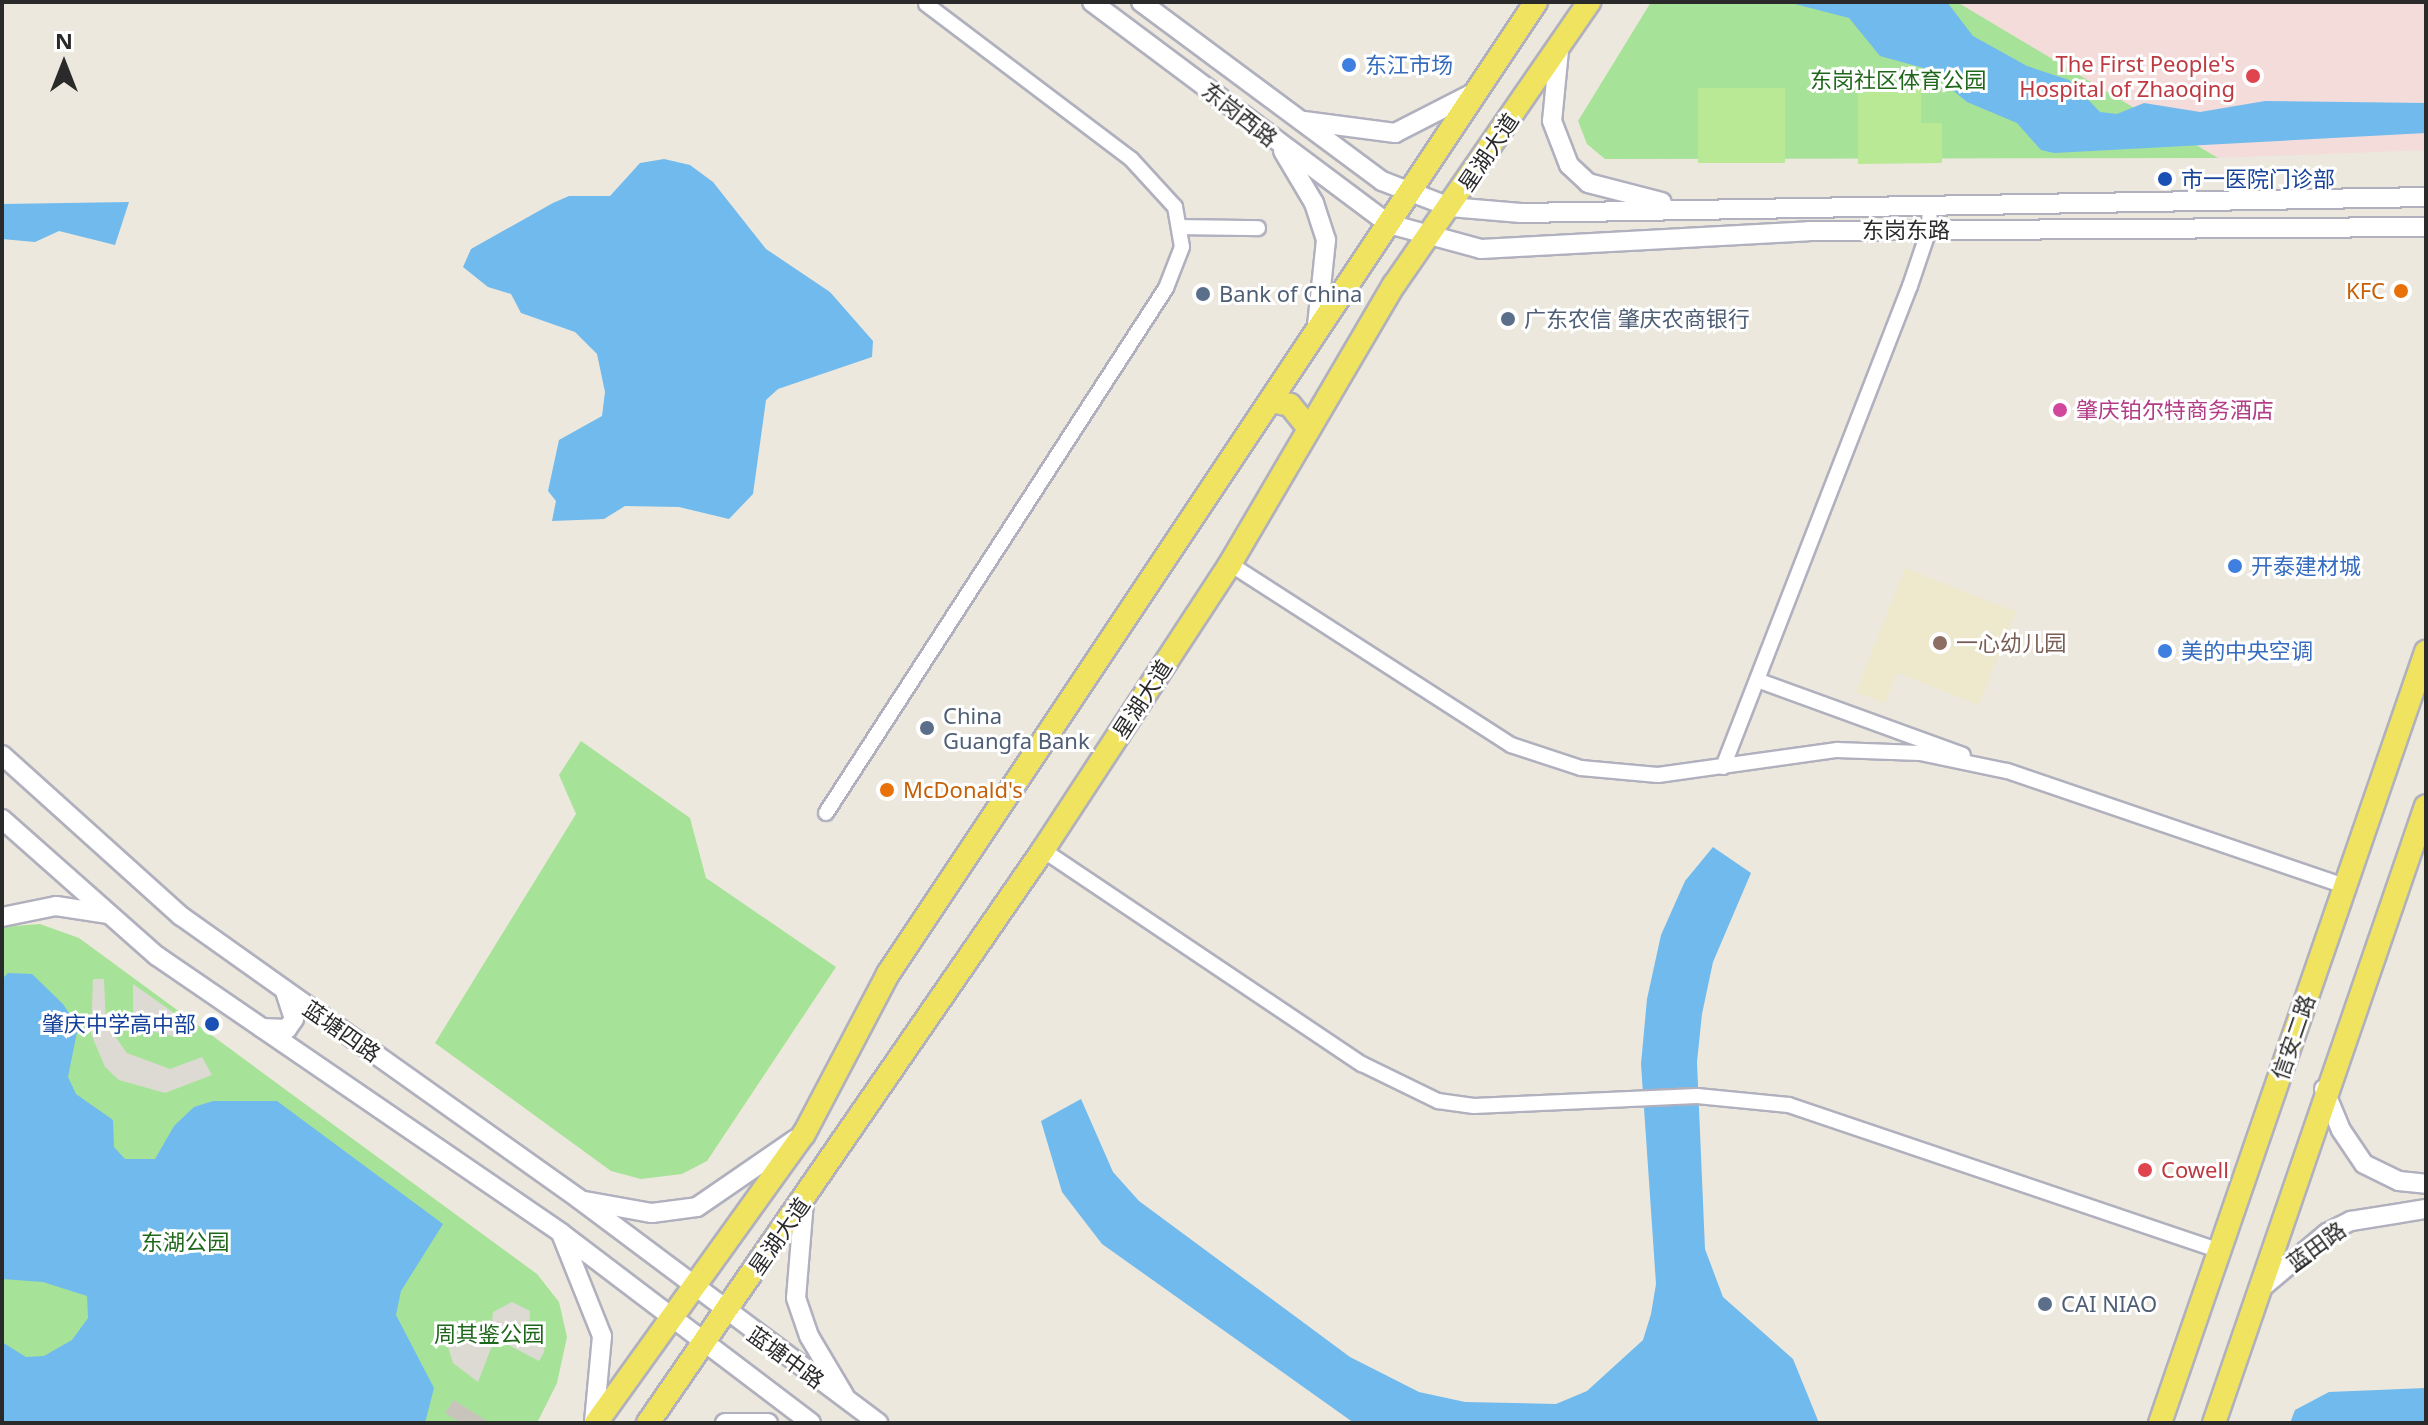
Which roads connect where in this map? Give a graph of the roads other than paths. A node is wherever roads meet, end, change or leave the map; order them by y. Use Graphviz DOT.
graph roads {
  1 [pos="1092,2"];
  2 [pos="1141,2"];
  3 [pos="1536,2"];
  4 [pos="1589,2"];
  5 [pos="926,4"];
  6 [pos="1559,47"];
  7 [pos="1485,86"];
  8 [pos="1255,89"];
  9 [pos="1238,112"];
  10 [pos="1294,118"];
  11 [pos="1277,142"];
  12 [pos="1409,196"];
  13 [pos="2426,197"];
  14 [pos="1930,206"];
  15 [pos="1450,207"];
  16 [pos="1700,209"];
  17 [pos="1389,224"];
  18 [pos="1182,227"];
  19 [pos="2426,227"];
  20 [pos="1258,228"];
  21 [pos="1929,230"];
  22 [pos="1427,239"];
  23 [pos="1316,332"];
  24 [pos="1270,401"];
  25 [pos="1307,426"];
  26 [pos="1230,564"];
  27 [pos="2426,652"];
  28 [pos="1757,680"];
  29 [pos="2,755"];
  30 [pos="1723,767"];
  31 [pos="2007,771"];
  32 [pos="2426,806"];
  33 [pos="826,813"];
  34 [pos="2,819"];
  35 [pos="1043,850"];
  36 [pos="2345,886"];
  37 [pos="108,914"];
  38 [pos="2,917"];
  39 [pos="282,988"];
  40 [pos="256,1026"];
  41 [pos="2324,1089"];
  42 [pos="804,1134"];
  43 [pos="2426,1184"];
  44 [pos="579,1199"];
  45 [pos="804,1201"];
  46 [pos="2426,1209"];
  47 [pos="561,1233"];
  48 [pos="2220,1251"];
  49 [pos="695,1289"];
  50 [pos="2259,1290"];
  51 [pos="725,1312"];
  52 [pos="673,1318"];
  53 [pos="704,1342"];
  54 [pos="847,1401"];
  55 [pos="595,1423"];
  56 [pos="648,1423"];
  57 [pos="725,1423"];
  58 [pos="768,1423"];
  59 [pos="811,1423"];
  60 [pos="878,1423"];
  61 [pos="2160,1423"];
  62 [pos="2214,1423"];
  1 -- 9 [label="main road, 东岗西路"];
  2 -- 8 [label="main road, 东岗西路"];
  3 -- 7 [label="main road, 星湖大道"];
  4 -- 6 [label="main road, 星湖大道"];
  5 -- 18 [label="street"];
  6 -- 15 [label="main road, 星湖大道"];
  6 -- 16 [label="main road"];
  7 -- 10 [label="main road"];
  7 -- 12 [label="main road, 星湖大道"];
  8 -- 9 [label="main road"];
  8 -- 10 [label="main road, 东岗西路"];
  9 -- 11 [label="main road, 东岗西路"];
  10 -- 12 [label="main road, 东岗西路"];
  11 -- 17 [label="main road, 东岗西路"];
  11 -- 23 [label="main road"];
  12 -- 15 [label="main road, 东岗东路"];
  12 -- 17 [label="main road, 星湖大道"];
  13 -- 14 [label="main road, 东岗东路"];
  14 -- 16 [label="main road, 东岗东路"];
  14 -- 21 [label="street"];
  15 -- 16 [label="main road, 东岗东路"];
  15 -- 22 [label="main road, 星湖大道"];
  17 -- 22 [label="main road, 东岗东路"];
  17 -- 23 [label="main road, 星湖大道"];
  18 -- 20 [label="street"];
  18 -- 33 [label="street"];
  19 -- 21 [label="main road, 东岗东路"];
  21 -- 22 [label="main road, 东岗东路"];
  21 -- 28 [label="street"];
  22 -- 25 [label="main road, 星湖大道"];
  23 -- 24 [label="main road, 星湖大道"];
  24 -- 25 [label="main road"];
  24 -- 42 [label="main road, 星湖大道"];
  25 -- 26 [label="main road, 星湖大道"];
  26 -- 30 [label="street"];
  26 -- 35 [label="main road, 星湖大道"];
  27 -- 36 [label="main road, 信安二路"];
  28 -- 30 [label="street"];
  28 -- 31 [label="street"];
  29 -- 39 [label="main road, 蓝塘四路"];
  30 -- 31 [label="street"];
  31 -- 36 [label="street"];
  32 -- 41 [label="main road"];
  34 -- 37 [label="main road, 蓝塘四路"];
  35 -- 45 [label="main road, 星湖大道"];
  35 -- 48 [label="street"];
  36 -- 48 [label="main road, 信安二路"];
  37 -- 38 [label="main road"];
  37 -- 40 [label="main road, 蓝塘四路"];
  39 -- 40 [label="main road"];
  39 -- 44 [label="main road, 蓝塘四路"];
  40 -- 47 [label="main road, 蓝塘四路"];
  41 -- 43 [label="main road"];
  41 -- 50 [label="main road"];
  42 -- 44 [label="main road"];
  42 -- 49 [label="main road, 星湖大道"];
  44 -- 49 [label="main road, 蓝塘四路"];
  45 -- 51 [label="main road, 星湖大道"];
  45 -- 54 [label="main road"];
  46 -- 50 [label="main road, 蓝田路"];
  47 -- 52 [label="main road, 蓝塘四路"];
  47 -- 55 [label="main road"];
  48 -- 61 [label="main road, 信安二路"];
  49 -- 51 [label="main road, 蓝塘中路"];
  49 -- 52 [label="main road, 星湖大道"];
  50 -- 62 [label="main road"];
  51 -- 53 [label="main road, 星湖大道"];
  51 -- 54 [label="main road, 蓝塘中路"];
  52 -- 53 [label="main road, 蓝塘中路"];
  52 -- 55 [label="main road, 星湖大道"];
  53 -- 56 [label="main road, 星湖大道"];
  53 -- 59 [label="main road, 蓝塘中路"];
  54 -- 60 [label="main road, 蓝塘中路"];
  57 -- 58 [label="main road"];
}
